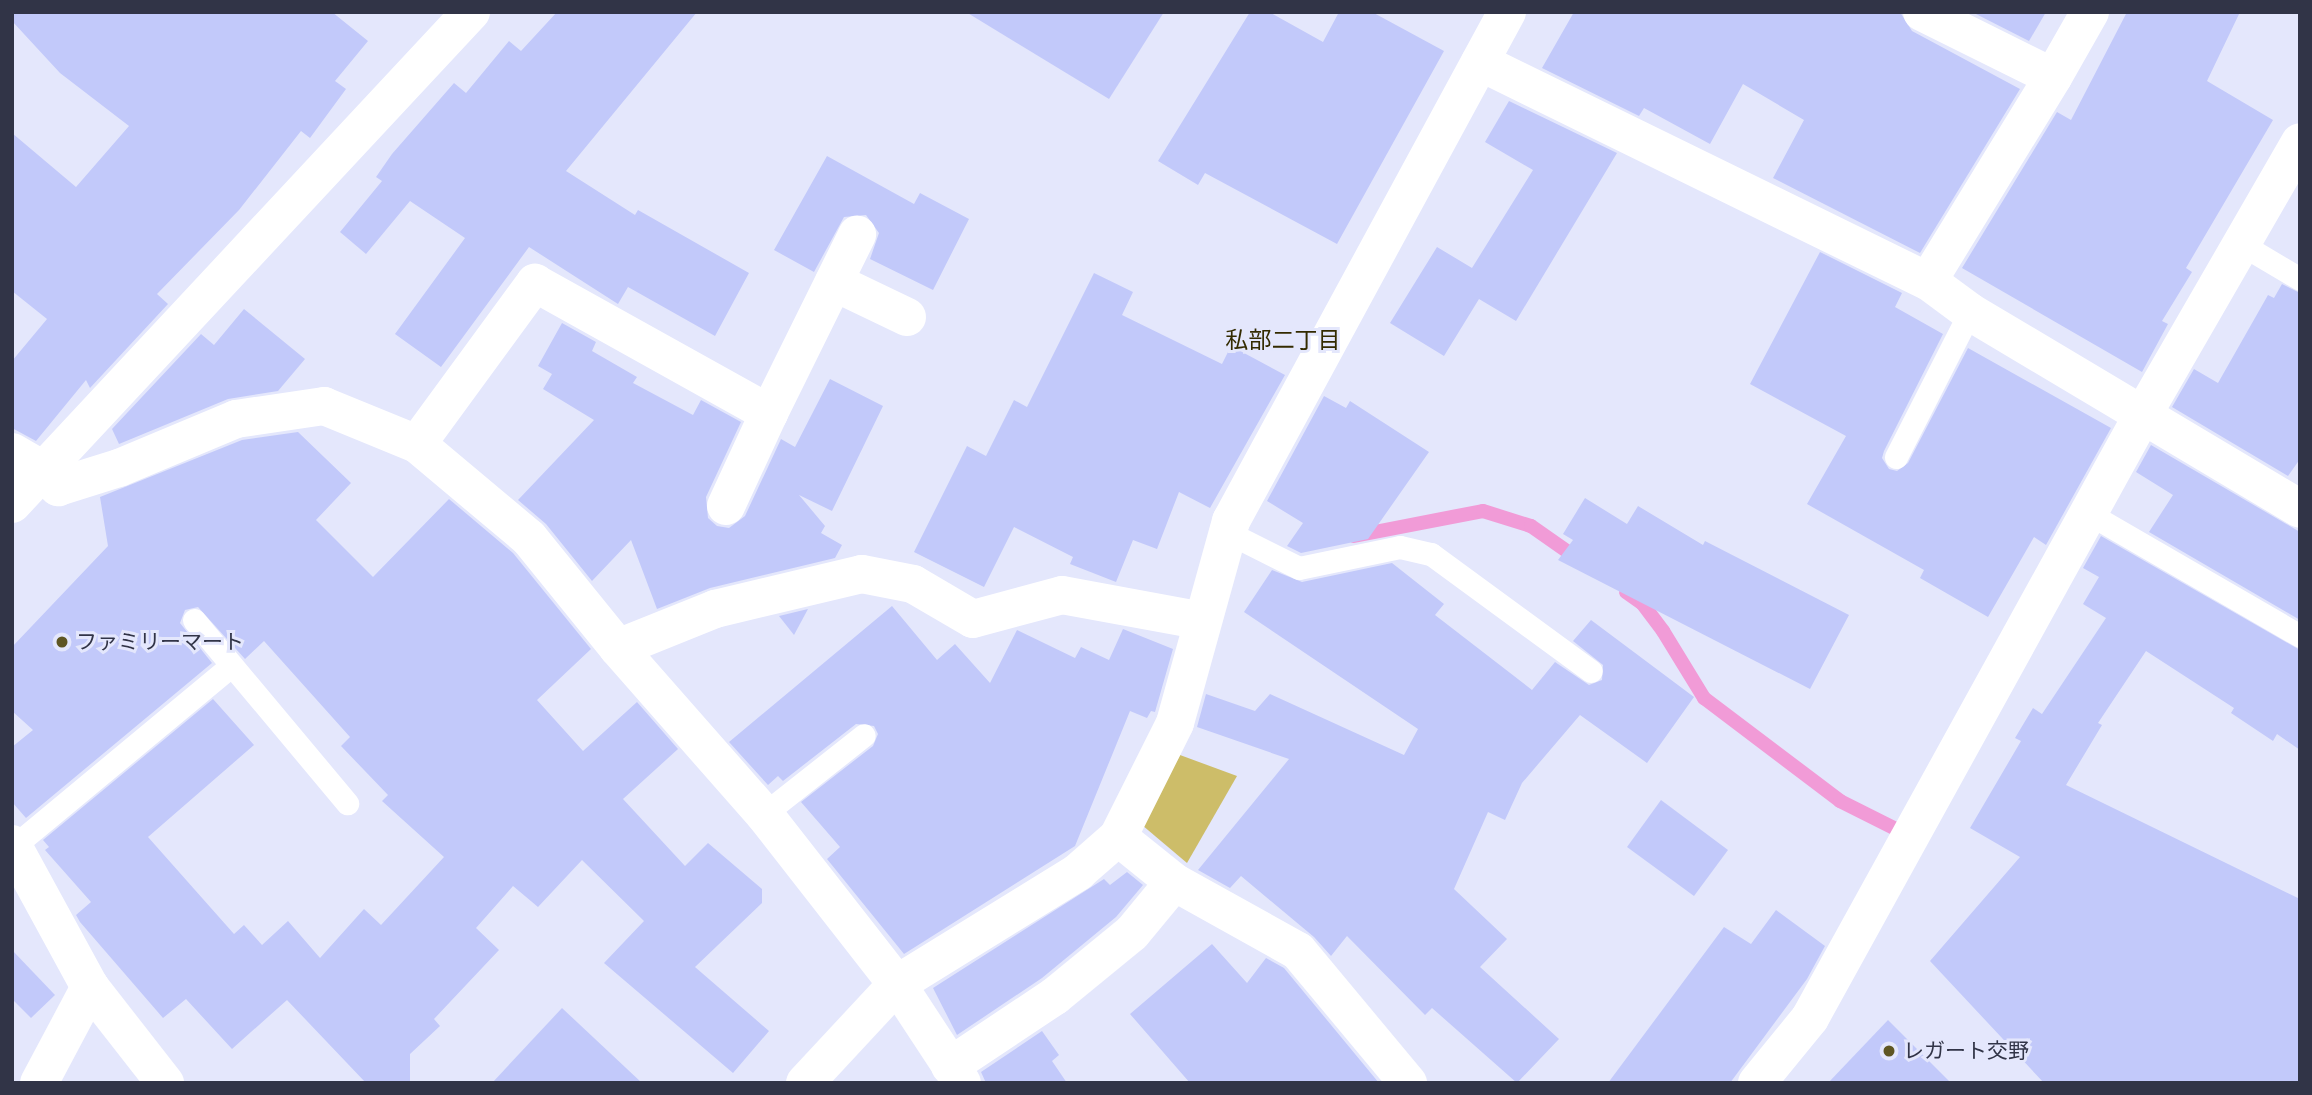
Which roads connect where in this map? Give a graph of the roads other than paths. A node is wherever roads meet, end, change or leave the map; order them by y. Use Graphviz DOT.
graph roads {
  1 [pos="471,12"];
  2 [pos="1507,12"];
  3 [pos="1922,12"];
  4 [pos="2090,12"];
  5 [pos="1480,62"];
  6 [pos="2053,78"];
  7 [pos="2300,142"];
  8 [pos="857,235"];
  9 [pos="2241,244"];
  10 [pos="2300,279"];
  11 [pos="1928,281"];
  12 [pos="834,282"];
  13 [pos="1970,312"];
  14 [pos="907,317"];
  15 [pos="769,414"];
  16 [pos="2142,416"];
  17 [pos="417,444"];
  18 [pos="1896,457"];
  19 [pos="27,461"];
  20 [pos="12,504"];
  21 [pos="726,506"];
  22 [pos="2300,509"];
  23 [pos="2088,513"];
  24 [pos="1227,532"];
  25 [pos="194,620"];
  26 [pos="1203,621"];
  27 [pos="2300,636"];
  28 [pos="618,648"];
  29 [pos="231,666"];
  30 [pos="1591,671"];
  31 [pos="864,735"];
  32 [pos="347,803"];
  33 [pos="764,814"];
  34 [pos="1118,837"];
  35 [pos="13,845"];
  36 [pos="1174,883"];
  37 [pos="897,984"];
  38 [pos="90,987"];
  39 [pos="956,1074"];
  40 [pos="38,1083"];
  41 [pos="165,1083"];
  42 [pos="805,1083"];
  43 [pos="1408,1083"];
  44 [pos="1757,1083"];
  1 -- 19 [label="street"];
  2 -- 5 [label="street"];
  3 -- 6 [label="street"];
  4 -- 6 [label="street"];
  5 -- 11 [label="street"];
  5 -- 24 [label="street"];
  6 -- 11 [label="street"];
  7 -- 9 [label="street"];
  8 -- 12 [label="street"];
  9 -- 10 [label="lane"];
  9 -- 16 [label="street"];
  11 -- 13 [label="street"];
  12 -- 14 [label="street"];
  12 -- 15 [label="street"];
  13 -- 16 [label="street"];
  13 -- 18 [label="lane"];
  15 -- 17 [label="street"];
  15 -- 21 [label="street"];
  16 -- 22 [label="street"];
  16 -- 23 [label="street"];
  17 -- 19 [label="street"];
  17 -- 28 [label="street"];
  19 -- 20 [label="street"];
  23 -- 27 [label="lane"];
  23 -- 44 [label="street"];
  24 -- 26 [label="street"];
  24 -- 30 [label="lane"];
  25 -- 29 [label="lane"];
  26 -- 28 [label="street"];
  26 -- 34 [label="street"];
  28 -- 33 [label="street"];
  29 -- 32 [label="lane"];
  29 -- 35 [label="lane"];
  31 -- 33 [label="lane"];
  33 -- 37 [label="street"];
  34 -- 36 [label="street"];
  34 -- 37 [label="street"];
  35 -- 38 [label="street"];
  36 -- 39 [label="street"];
  36 -- 43 [label="street"];
  37 -- 39 [label="street"];
  37 -- 42 [label="street"];
  38 -- 40 [label="street"];
  38 -- 41 [label="street"];
}
